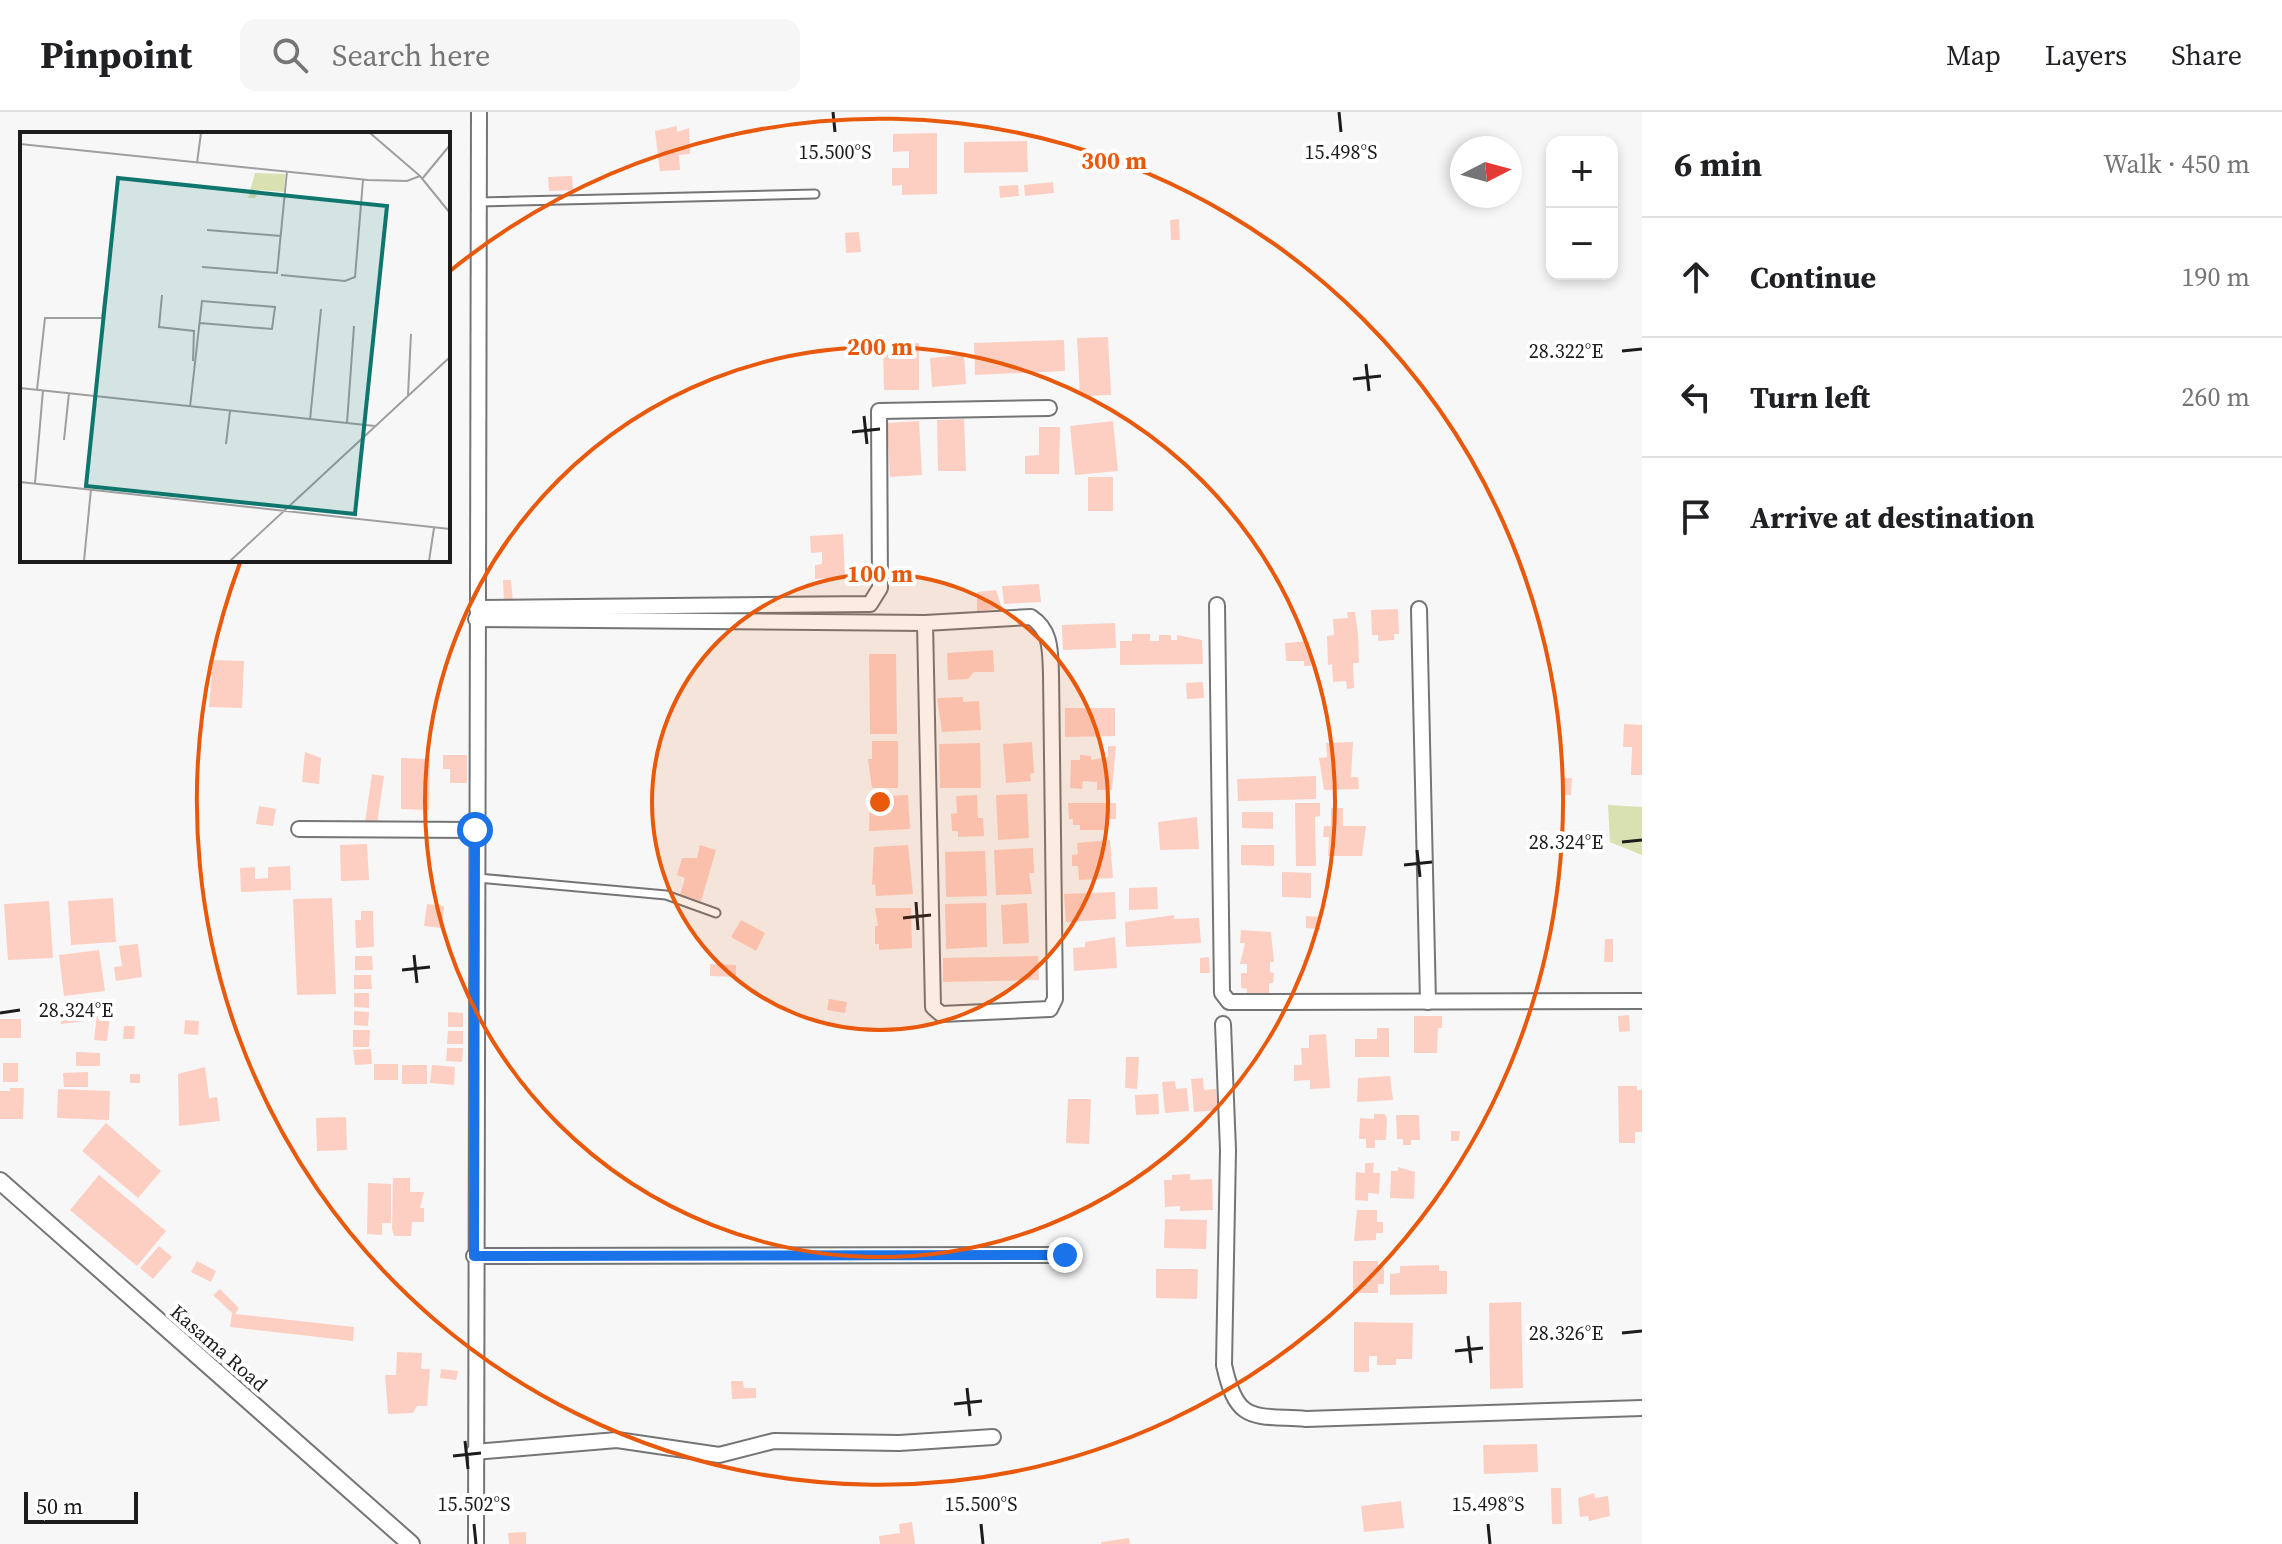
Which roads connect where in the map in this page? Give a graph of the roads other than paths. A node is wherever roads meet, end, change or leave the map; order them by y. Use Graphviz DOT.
graph roads {
  1 [pos="479,112"];
  2 [pos="815,194"];
  3 [pos="479,202"];
  4 [pos="1049,408"];
  5 [pos="1217,605"];
  6 [pos="1419,609"];
  7 [pos="477,613"];
  8 [pos="925,623"];
  9 [pos="299,829"];
  10 [pos="475,830"];
  11 [pos="475,878"];
  12 [pos="716,913"];
  13 [pos="1642,1001"];
  14 [pos="1428,1002"];
  15 [pos="1223,1024"];
  16 [pos="0,1181"];
  17 [pos="1065,1255"];
  18 [pos="474,1256"];
  19 [pos="1642,1408"];
  20 [pos="993,1437"];
  21 [pos="474,1452"];
  22 [pos="411,1544"];
  23 [pos="476,1544"];
  1 -- 3 [label="street"];
  2 -- 3 [label="lane"];
  3 -- 7 [label="street"];
  4 -- 7 [label="street"];
  5 -- 14 [label="street"];
  6 -- 14 [label="street"];
  7 -- 8 [label="street"];
  7 -- 10 [label="street"];
  8 -- 8 [label="street"];
  9 -- 10 [label="street"];
  10 -- 11 [label="street"];
  11 -- 12 [label="lane"];
  11 -- 18 [label="street"];
  13 -- 14 [label="street"];
  15 -- 19 [label="street"];
  16 -- 22 [label="street, Kasama Road"];
  17 -- 18 [label="street"];
  18 -- 21 [label="street"];
  20 -- 21 [label="street"];
  21 -- 23 [label="street"];
}
